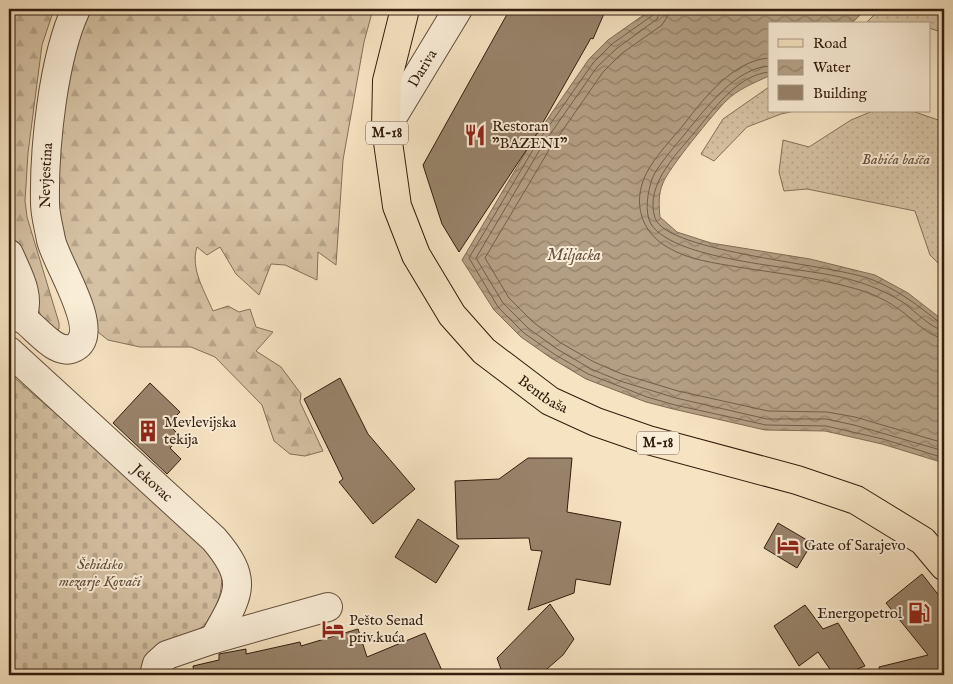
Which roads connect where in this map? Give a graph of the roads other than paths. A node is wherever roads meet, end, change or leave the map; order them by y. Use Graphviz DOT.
graph roads {
  1 [pos="76,9"];
  2 [pos="405,9"];
  3 [pos="458,9"];
  4 [pos="386,128"];
  5 [pos="9,254"];
  6 [pos="15,317"];
  7 [pos="9,352"];
  8 [pos="944,566"];
  9 [pos="328,607"];
  10 [pos="214,639"];
  11 [pos="154,675"];
  1 -- 6 [label="street, Nevjestina"];
  2 -- 4 [label="main road, Bentbaša / M-18"];
  3 -- 4 [label="street, Dariva"];
  4 -- 8 [label="main road, Bentbaša / M-18"];
  5 -- 6 [label="street"];
  7 -- 10 [label="street, Jekovac"];
  9 -- 10 [label="street"];
  10 -- 11 [label="street"];
}
